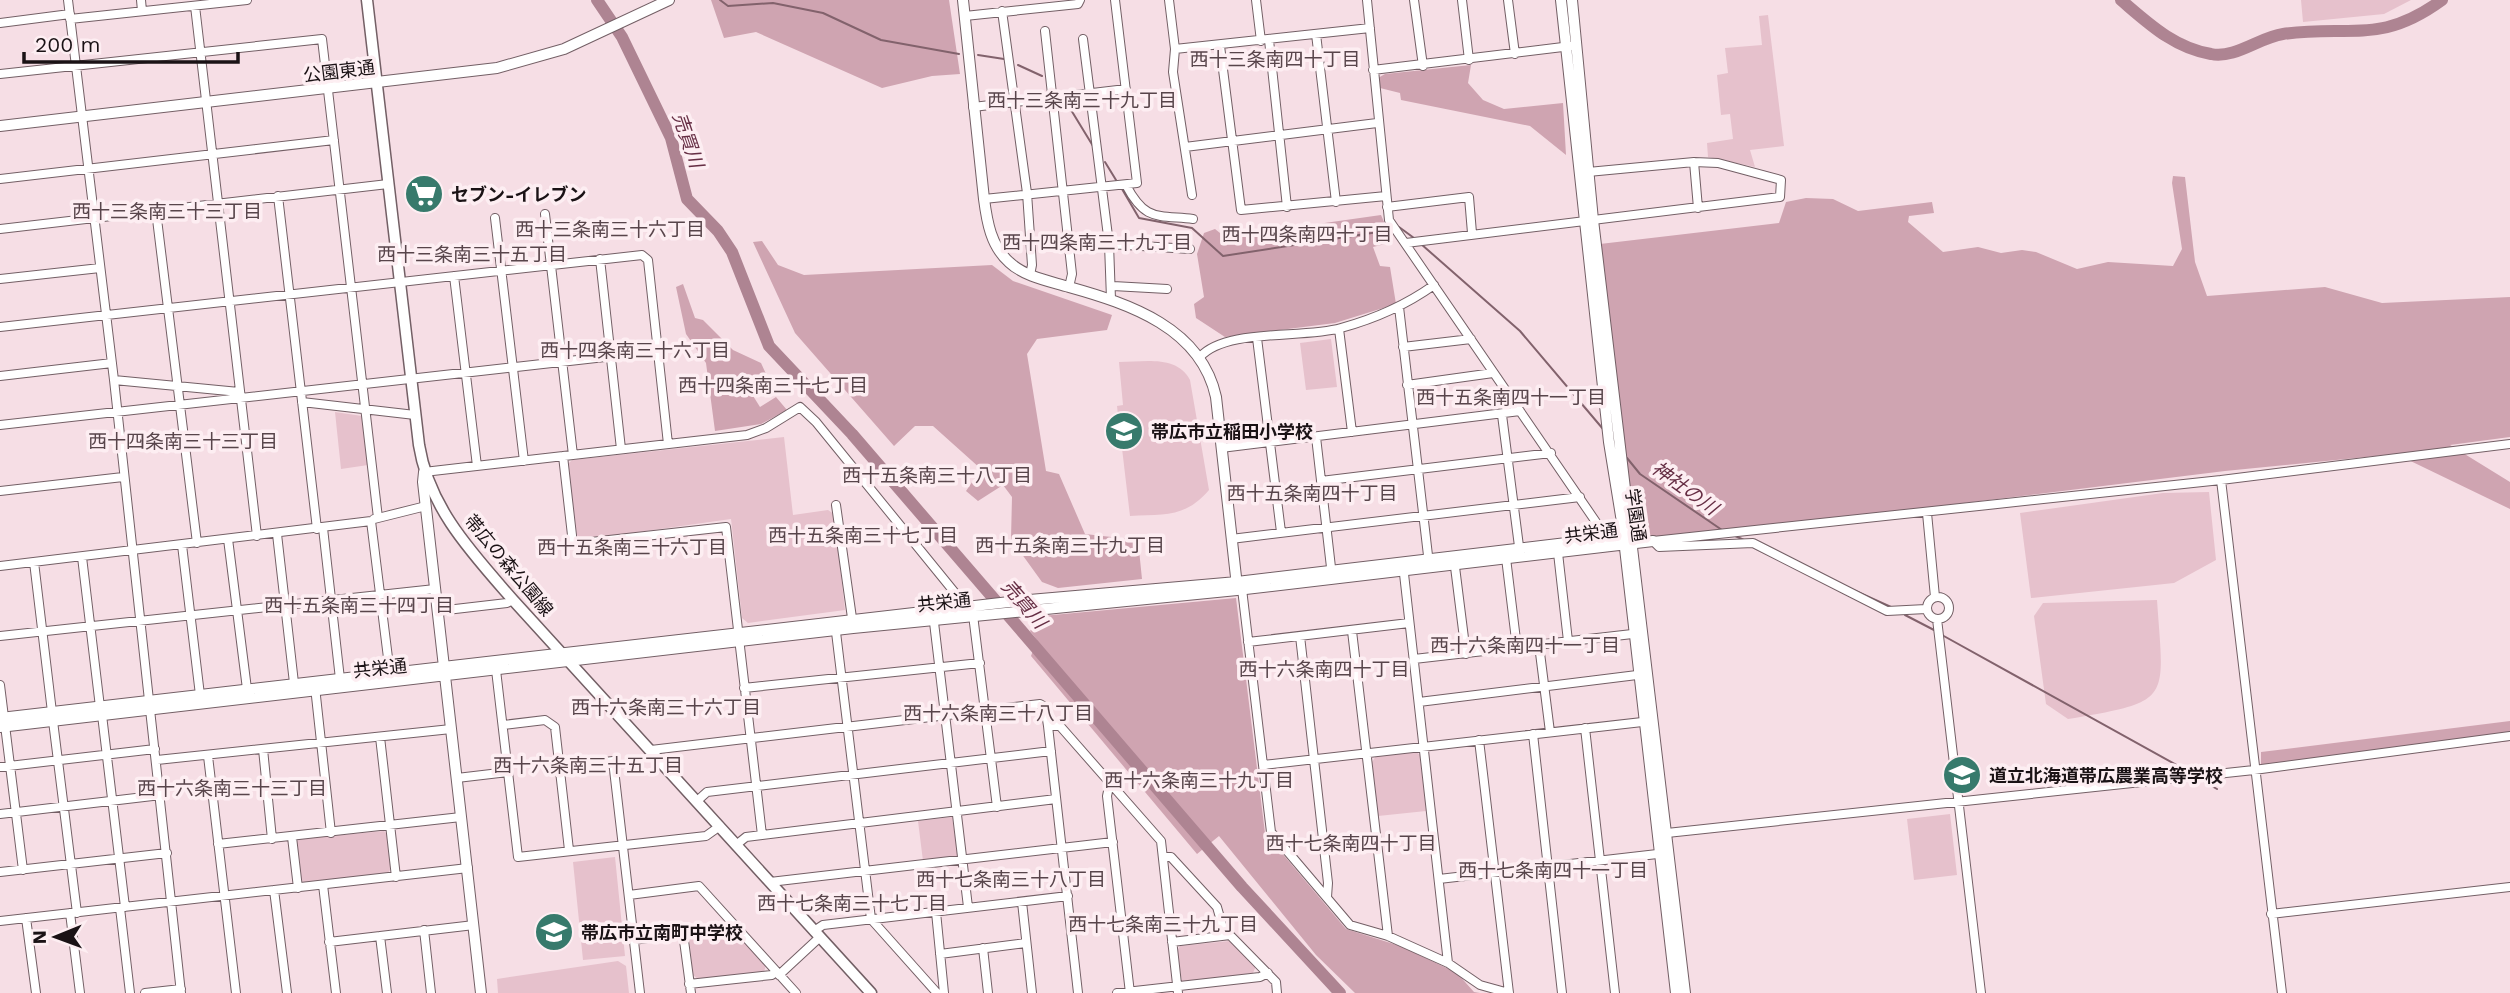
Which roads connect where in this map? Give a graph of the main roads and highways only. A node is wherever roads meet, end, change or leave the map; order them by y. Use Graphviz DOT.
graph roads {
  1 [pos="367,0"];
  2 [pos="871,993"];
  1 -- 2 [label="main road, 帯広の森公園線"];
}
